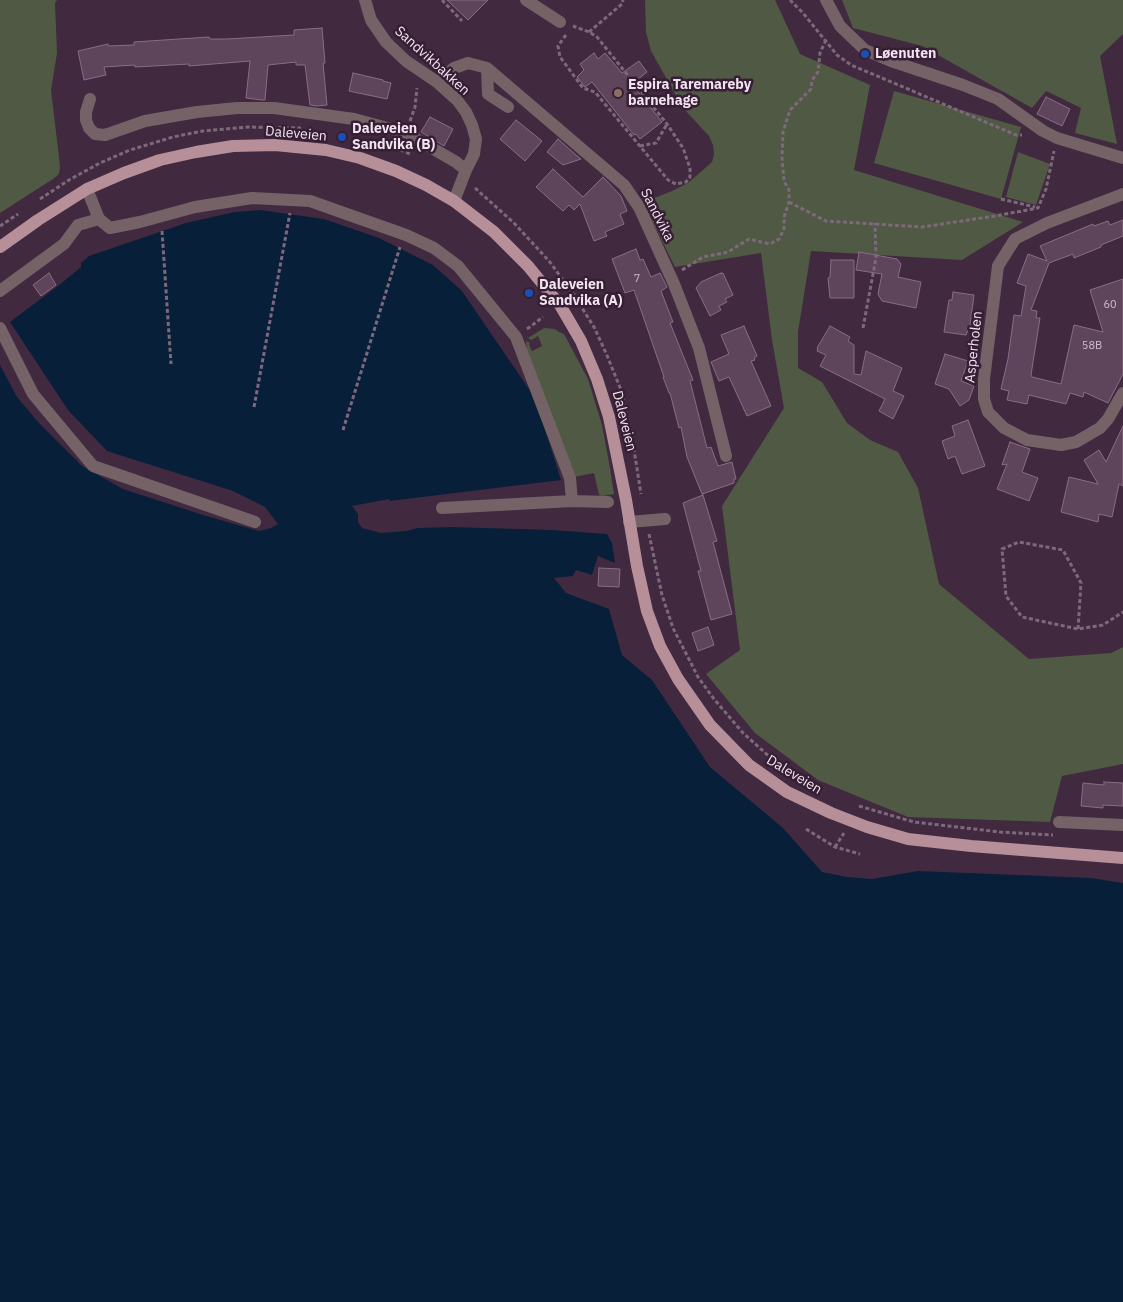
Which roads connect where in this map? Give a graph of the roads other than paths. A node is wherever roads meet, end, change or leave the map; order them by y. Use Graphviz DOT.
graph roads {
  1 [pos="365,0"];
  2 [pos="526,0"];
  3 [pos="826,0"];
  4 [pos="566,24"];
  5 [pos="487,68"];
  6 [pos="437,82"];
  7 [pos="90,99"];
  8 [pos="508,107"];
  9 [pos="1123,158"];
  10 [pos="466,170"];
  11 [pos="87,189"];
  12 [pos="1123,194"];
  13 [pos="454,201"];
  14 [pos="99,219"];
  15 [pos="0,247"];
  16 [pos="0,291"];
  17 [pos="0,328"];
  18 [pos="1123,393"];
  19 [pos="726,456"];
  20 [pos="572,501"];
  21 [pos="608,502"];
  22 [pos="442,508"];
  23 [pos="665,519"];
  24 [pos="255,522"];
  25 [pos="629,522"];
  26 [pos="1059,822"];
  27 [pos="1123,825"];
  28 [pos="1123,858"];
  1 -- 6 [label="street, Sandvikbakken"];
  2 -- 4 [label="street"];
  3 -- 9 [label="street"];
  5 -- 6 [label="street"];
  5 -- 8 [label="street"];
  5 -- 19 [label="street, Sandvika"];
  6 -- 10 [label="street, Sandvikbakken"];
  7 -- 10 [label="street"];
  10 -- 13 [label="street, Sandvikbakken"];
  11 -- 13 [label="main road, Daleveien"];
  11 -- 14 [label="street"];
  11 -- 15 [label="main road, Daleveien"];
  12 -- 18 [label="street, Asperholen"];
  13 -- 25 [label="main road, Daleveien"];
  14 -- 16 [label="street"];
  14 -- 20 [label="street"];
  17 -- 24 [label="street"];
  20 -- 21 [label="street"];
  20 -- 22 [label="street"];
  23 -- 25 [label="street"];
  25 -- 28 [label="main road, Daleveien"];
  26 -- 27 [label="street"];
}
